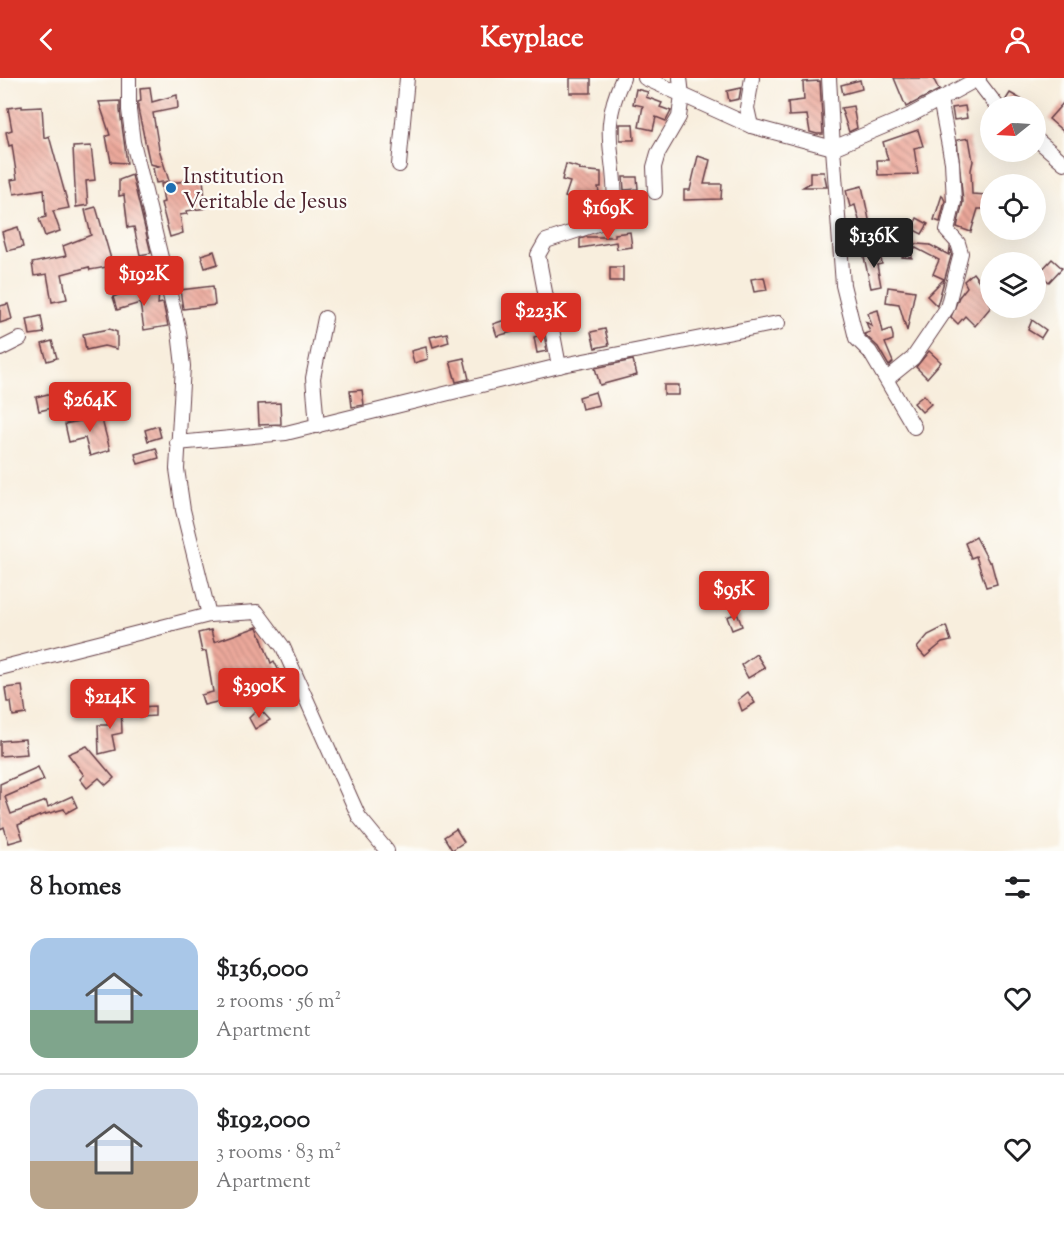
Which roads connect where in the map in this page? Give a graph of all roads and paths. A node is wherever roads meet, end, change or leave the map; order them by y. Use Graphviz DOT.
graph roads {
  1 [pos="129,78"];
  2 [pos="407,78"];
  3 [pos="623,78"];
  4 [pos="645,78"];
  5 [pos="680,78"];
  6 [pos="752,78"];
  7 [pos="829,78"];
  8 [pos="978,79"];
  9 [pos="682,95"];
  10 [pos="990,96"];
  11 [pos="940,99"];
  12 [pos="751,126"];
  13 [pos="1046,147"];
  14 [pos="833,148"];
  15 [pos="1064,163"];
  16 [pos="399,165"];
  17 [pos="655,192"];
  18 [pos="325,318"];
  19 [pos="778,323"];
  20 [pos="20,339"];
  21 [pos="0,349"];
  22 [pos="559,366"];
  23 [pos="887,379"];
  24 [pos="317,426"];
  25 [pos="914,426"];
  26 [pos="177,443"];
  27 [pos="209,615"];
  28 [pos="0,668"];
  29 [pos="387,851"];
  1 -- 26 [label="street"];
  2 -- 16 [label="street"];
  3 -- 22 [label="street"];
  4 -- 9 [label="street"];
  5 -- 9 [label="street"];
  6 -- 12 [label="street"];
  7 -- 14 [label="street"];
  8 -- 10 [label="street"];
  8 -- 11 [label="street"];
  9 -- 12 [label="street"];
  9 -- 17 [label="street"];
  11 -- 14 [label="street"];
  11 -- 23 [label="street"];
  12 -- 14 [label="street"];
  13 -- 15 [label="street"];
  14 -- 23 [label="street"];
  18 -- 24 [label="street"];
  19 -- 22 [label="street"];
  20 -- 21 [label="street"];
  22 -- 24 [label="street"];
  23 -- 25 [label="street"];
  24 -- 26 [label="street"];
  26 -- 27 [label="street"];
  27 -- 28 [label="street"];
  27 -- 29 [label="street"];
}
